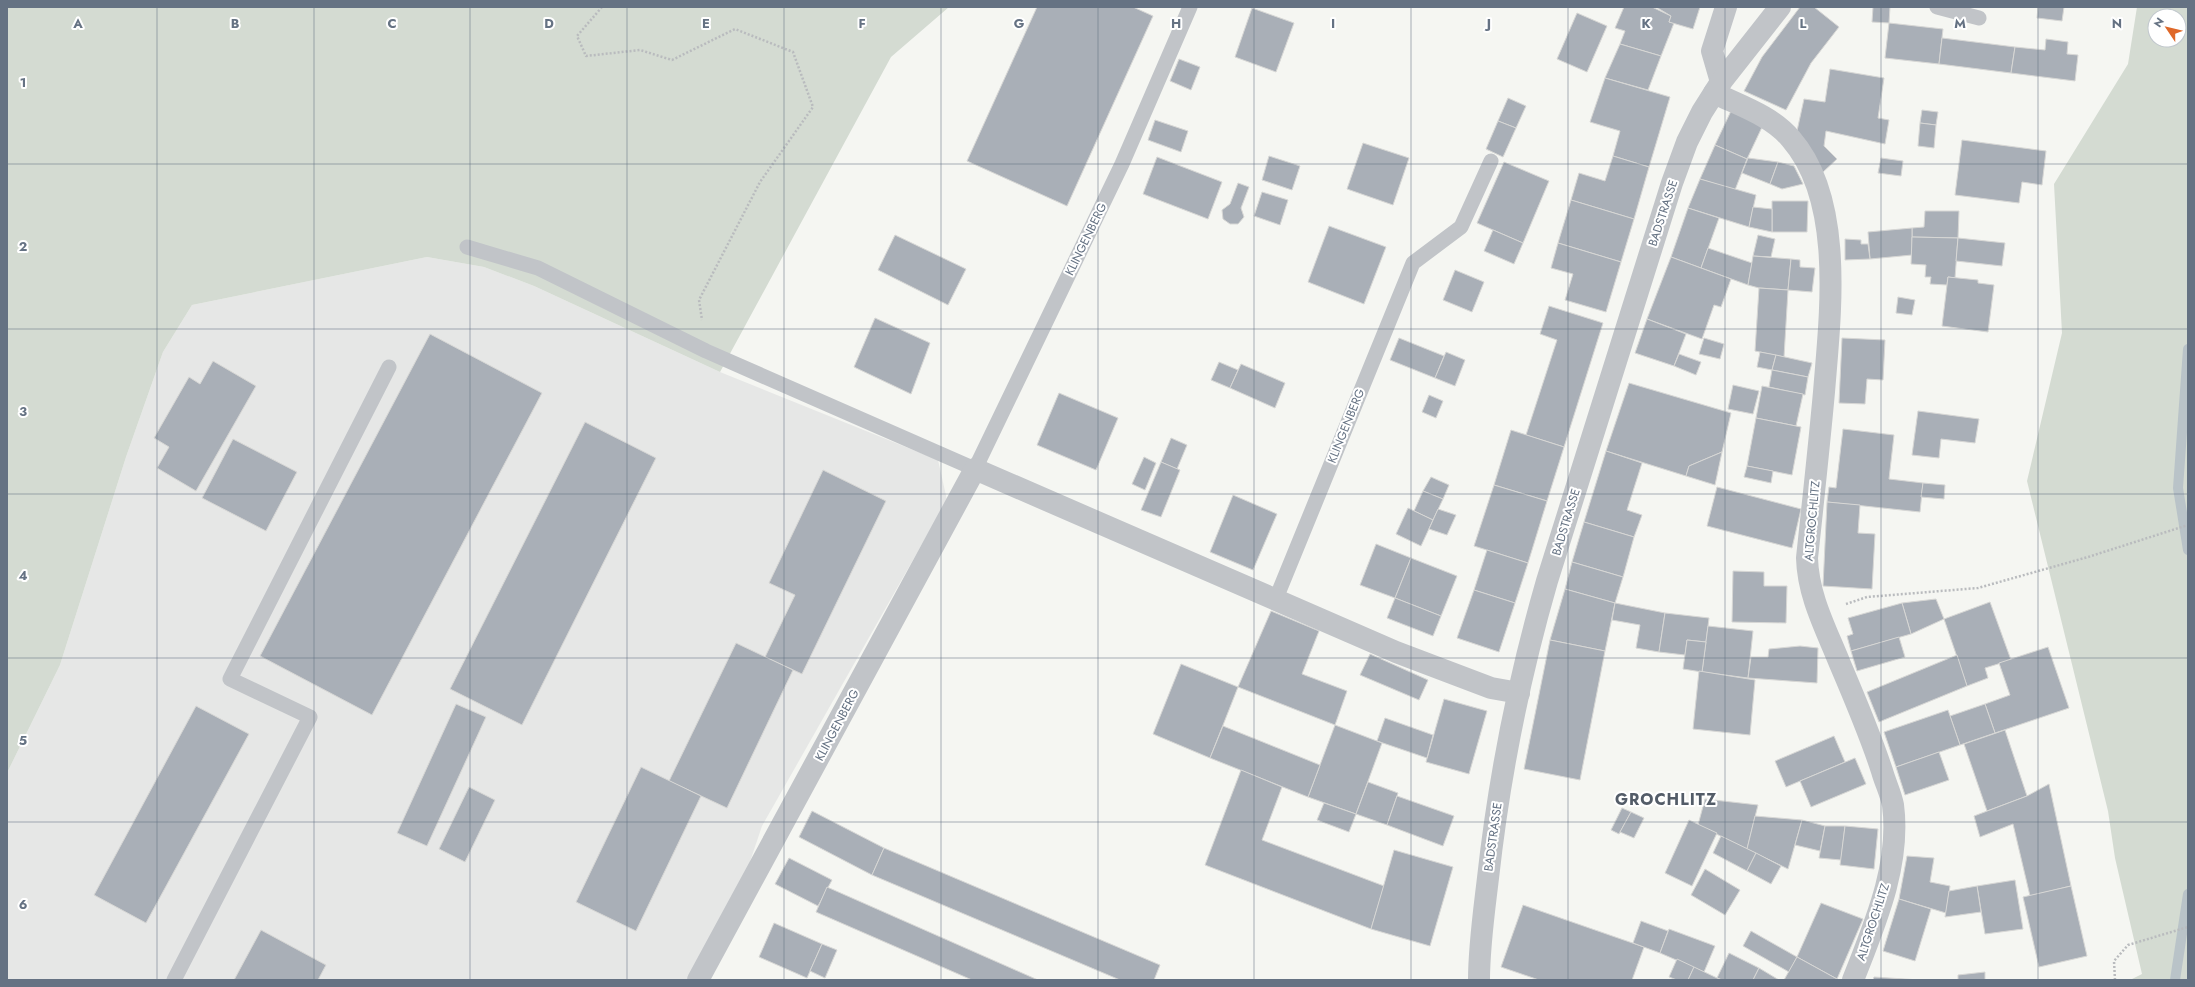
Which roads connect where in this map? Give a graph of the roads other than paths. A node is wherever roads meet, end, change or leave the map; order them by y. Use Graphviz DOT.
graph roads {
  1 [pos="1190,7"];
  2 [pos="1726,7"];
  3 [pos="1780,7"];
  4 [pos="1937,7"];
  5 [pos="1979,18"];
  6 [pos="1718,87"];
  7 [pos="1491,161"];
  8 [pos="467,247"];
  9 [pos="389,367"];
  10 [pos="975,469"];
  11 [pos="1275,601"];
  12 [pos="1519,693"];
  13 [pos="174,980"];
  14 [pos="698,980"];
  15 [pos="1479,980"];
  16 [pos="1853,980"];
  1 -- 10 [label="lane, KLINGENBERG"];
  2 -- 6 [label="street"];
  3 -- 6 [label="street, BADSTRASSE"];
  4 -- 5 [label="lane"];
  6 -- 12 [label="street, BADSTRASSE"];
  6 -- 16 [label="street, ALTGROCHLITZ"];
  7 -- 11 [label="lane, KLINGENBERG"];
  8 -- 10 [label="lane"];
  9 -- 13 [label="lane"];
  10 -- 11 [label="street"];
  10 -- 14 [label="street, KLINGENBERG"];
  11 -- 12 [label="street"];
  12 -- 15 [label="street, BADSTRASSE"];
}
